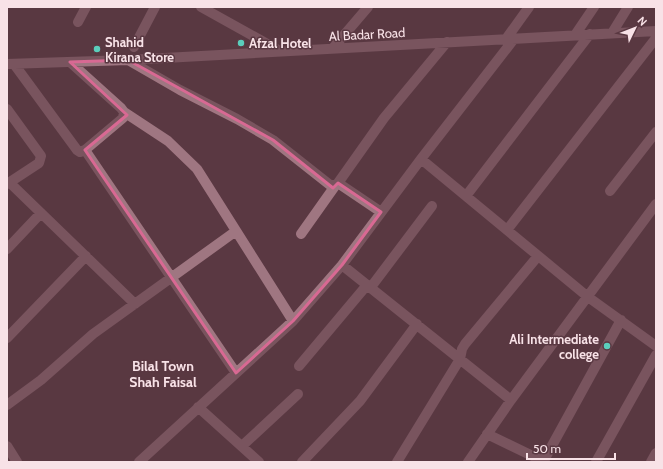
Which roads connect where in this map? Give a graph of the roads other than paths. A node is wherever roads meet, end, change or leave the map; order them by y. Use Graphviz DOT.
graph roads {
  1 [pos="86,7"];
  2 [pos="155,7"];
  3 [pos="201,7"];
  4 [pos="368,7"];
  5 [pos="529,7"];
  6 [pos="594,7"];
  7 [pos="628,7"];
  8 [pos="213,10"];
  9 [pos="78,22"];
  10 [pos="656,31"];
  11 [pos="612,33"];
  12 [pos="590,34"];
  13 [pos="575,35"];
  14 [pos="656,38"];
  15 [pos="510,39"];
  16 [pos="447,42"];
  17 [pos="134,47"];
  18 [pos="333,48"];
  19 [pos="280,51"];
  20 [pos="128,60"];
  21 [pos="70,62"];
  22 [pos="10,64"];
  23 [pos="7,109"];
  24 [pos="124,112"];
  25 [pos="656,132"];
  26 [pos="84,150"];
  27 [pos="421,159"];
  28 [pos="8,183"];
  29 [pos="337,184"];
  30 [pos="610,191"];
  31 [pos="466,196"];
  32 [pos="656,204"];
  33 [pos="432,206"];
  34 [pos="381,212"];
  35 [pos="41,213"];
  36 [pos="507,230"];
  37 [pos="236,232"];
  38 [pos="301,234"];
  39 [pos="7,249"];
  40 [pos="86,256"];
  41 [pos="538,256"];
  42 [pos="342,265"];
  43 [pos="171,277"];
  44 [pos="369,286"];
  45 [pos="588,297"];
  46 [pos="135,304"];
  47 [pos="621,320"];
  48 [pos="293,321"];
  49 [pos="417,324"];
  50 [pos="7,338"];
  51 [pos="656,346"];
  52 [pos="656,355"];
  53 [pos="460,359"];
  54 [pos="299,366"];
  55 [pos="236,373"];
  56 [pos="298,394"];
  57 [pos="511,400"];
  58 [pos="7,405"];
  59 [pos="198,406"];
  60 [pos="487,434"];
  61 [pos="7,446"];
  62 [pos="242,446"];
  63 [pos="656,453"];
  64 [pos="17,462"];
  65 [pos="139,462"];
  66 [pos="258,462"];
  67 [pos="302,462"];
  68 [pos="397,462"];
  69 [pos="468,462"];
  70 [pos="544,462"];
  71 [pos="596,462"];
  72 [pos="651,462"];
  1 -- 9 [label="street"];
  2 -- 17 [label="street"];
  3 -- 8 [label="street"];
  4 -- 18 [label="street"];
  5 -- 15 [label="street"];
  6 -- 13 [label="street"];
  7 -- 11 [label="street"];
  8 -- 19 [label="street"];
  10 -- 11 [label="street, Al Badar Road"];
  11 -- 12 [label="street, Al Badar Road"];
  12 -- 13 [label="street, Al Badar Road"];
  12 -- 31 [label="street"];
  13 -- 15 [label="street, Al Badar Road"];
  14 -- 36 [label="street"];
  15 -- 16 [label="street, Al Badar Road"];
  15 -- 27 [label="street"];
  16 -- 18 [label="street, Al Badar Road"];
  16 -- 29 [label="street"];
  18 -- 19 [label="street, Al Badar Road"];
  19 -- 20 [label="street, Al Badar Road"];
  20 -- 21 [label="street, Al Badar Road"];
  20 -- 29 [label="street"];
  21 -- 22 [label="street, Al Badar Road"];
  21 -- 24 [label="street"];
  22 -- 26 [label="street"];
  23 -- 28 [label="street"];
  24 -- 26 [label="street"];
  24 -- 37 [label="street"];
  25 -- 30 [label="street"];
  26 -- 43 [label="street"];
  27 -- 31 [label="street"];
  27 -- 34 [label="street"];
  28 -- 35 [label="street"];
  29 -- 34 [label="street"];
  29 -- 38 [label="street"];
  31 -- 36 [label="street"];
  32 -- 45 [label="street"];
  33 -- 44 [label="street"];
  34 -- 42 [label="street"];
  35 -- 39 [label="street"];
  35 -- 40 [label="street"];
  36 -- 41 [label="street"];
  37 -- 43 [label="street"];
  37 -- 48 [label="street"];
  40 -- 46 [label="street"];
  40 -- 50 [label="street"];
  41 -- 45 [label="street"];
  41 -- 53 [label="street"];
  42 -- 44 [label="street"];
  42 -- 48 [label="street"];
  43 -- 46 [label="street"];
  43 -- 55 [label="street"];
  44 -- 49 [label="street"];
  44 -- 54 [label="street"];
  45 -- 47 [label="street"];
  45 -- 57 [label="street"];
  46 -- 58 [label="street"];
  47 -- 51 [label="street"];
  47 -- 70 [label="street"];
  48 -- 55 [label="street"];
  49 -- 53 [label="street"];
  49 -- 67 [label="street"];
  52 -- 71 [label="street"];
  53 -- 57 [label="street"];
  53 -- 68 [label="street"];
  55 -- 59 [label="street"];
  56 -- 62 [label="street"];
  57 -- 60 [label="street"];
  59 -- 62 [label="street"];
  59 -- 65 [label="street"];
  60 -- 69 [label="street"];
  60 -- 70 [label="street"];
  61 -- 64 [label="street"];
  62 -- 66 [label="street"];
  63 -- 72 [label="street"];
}
